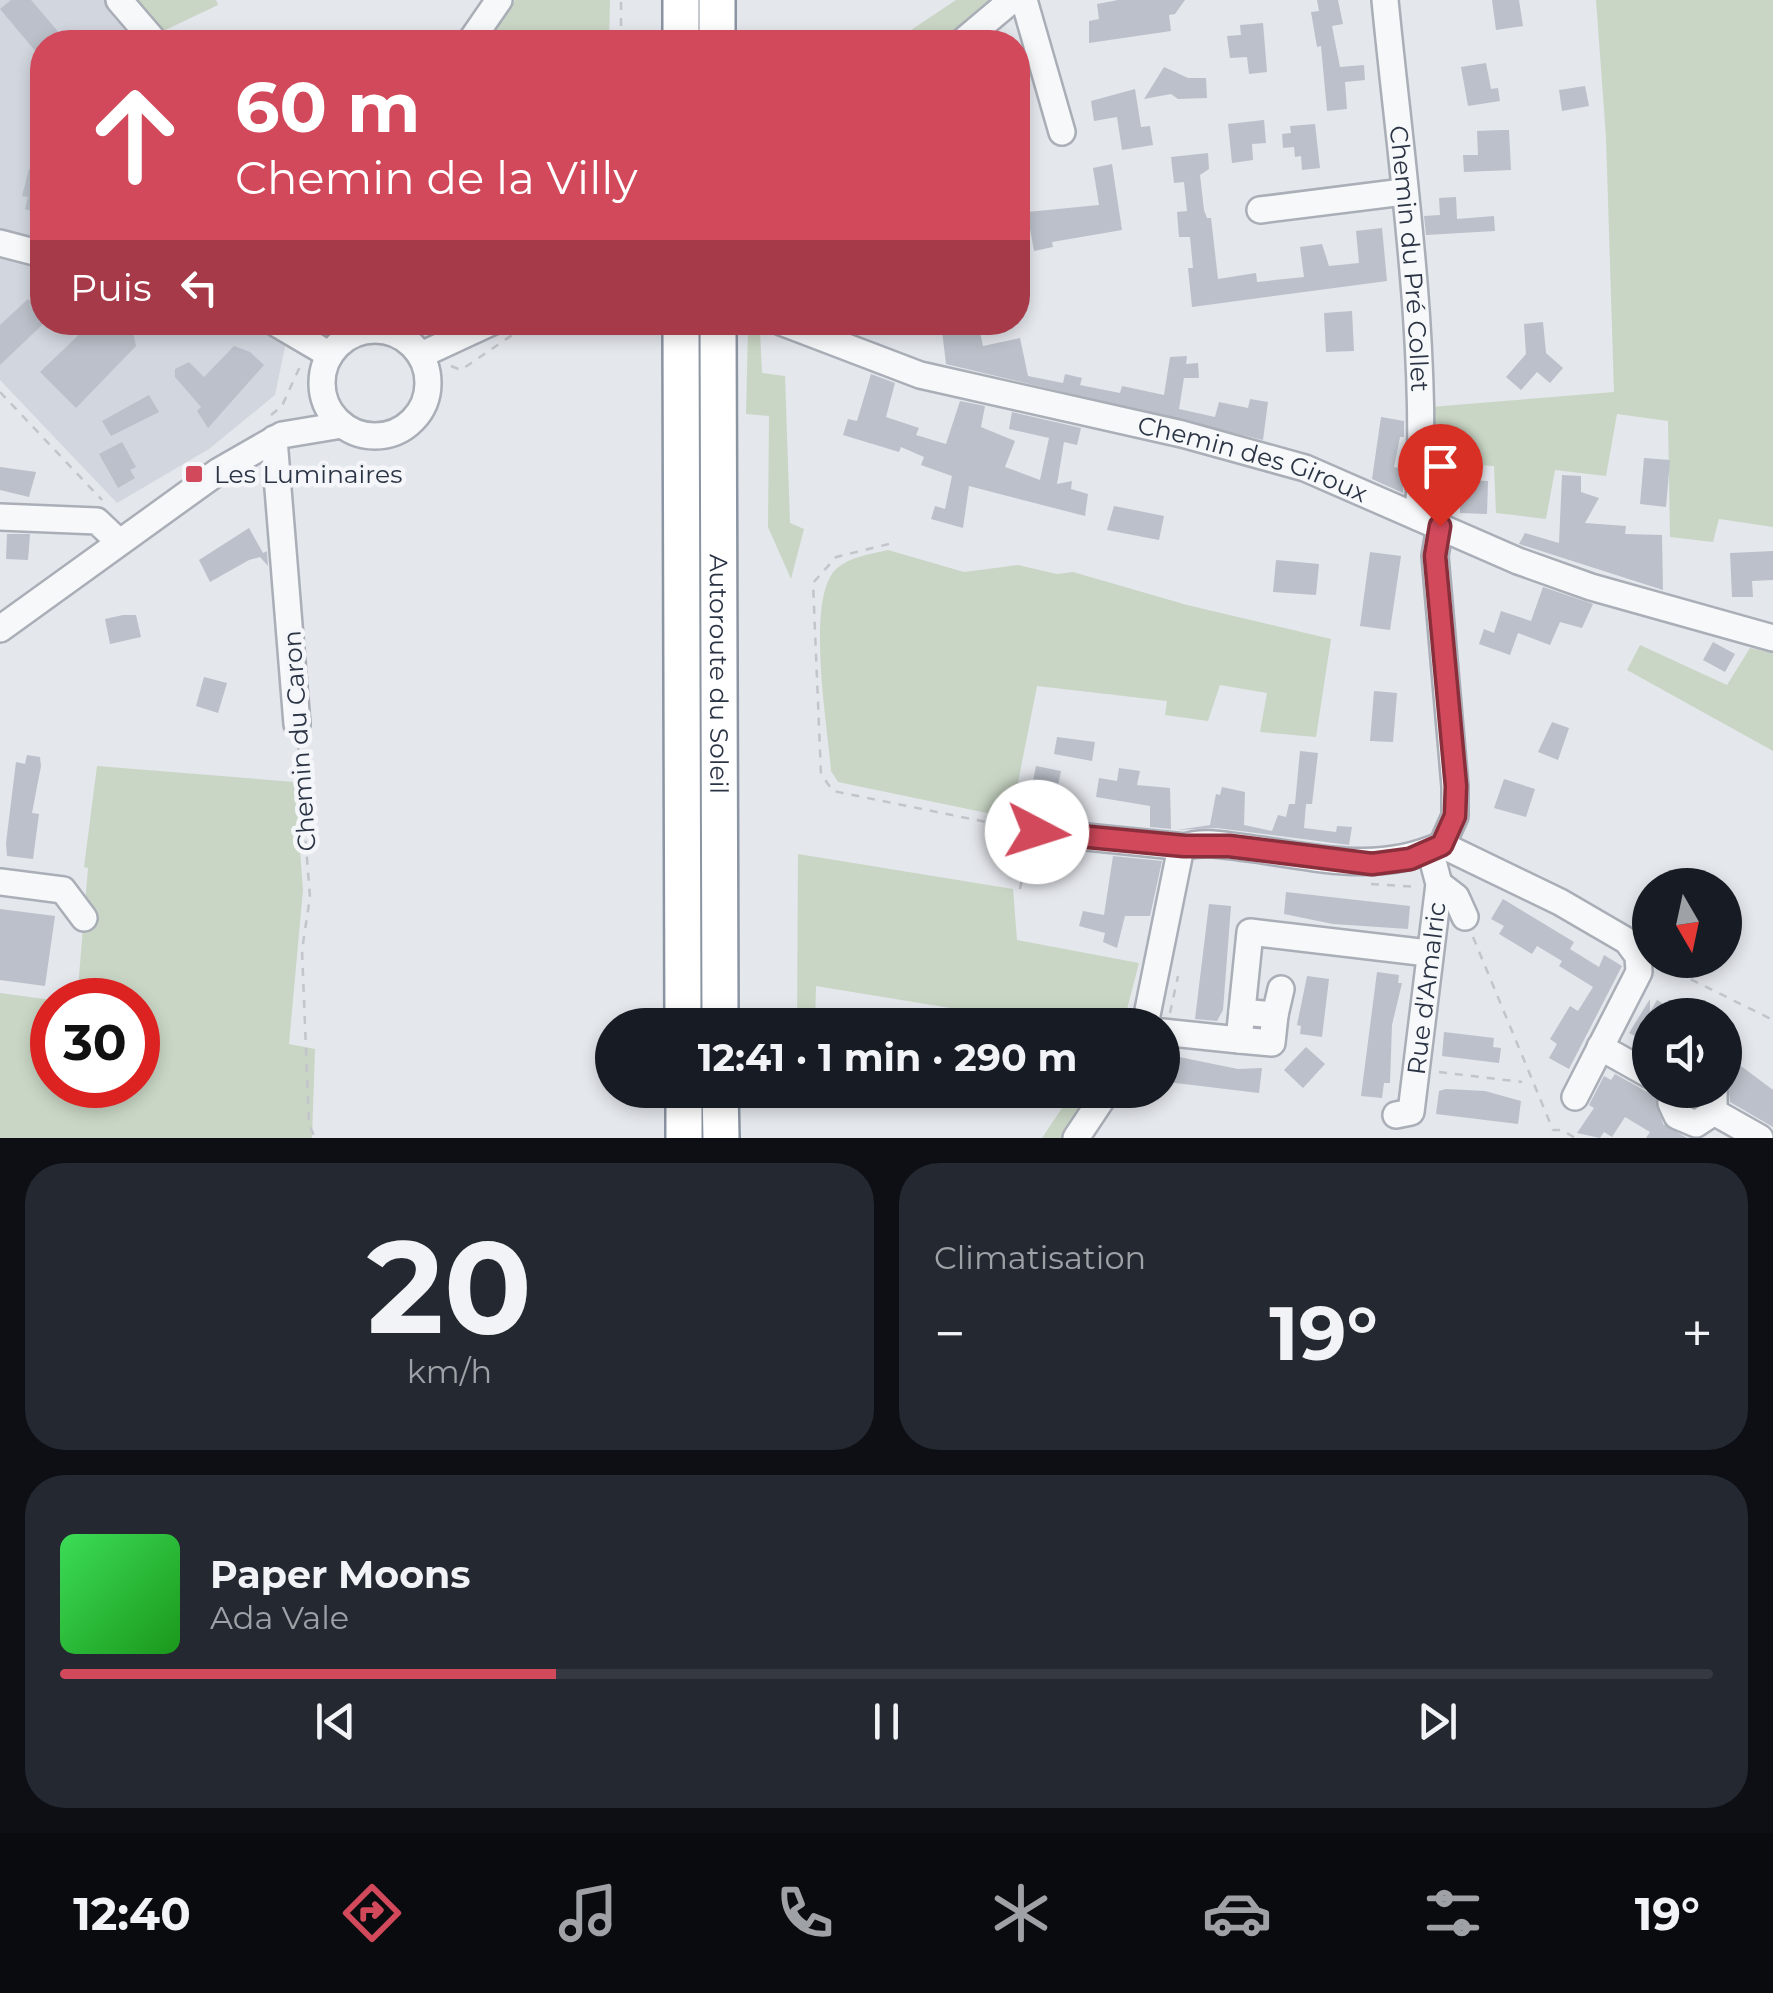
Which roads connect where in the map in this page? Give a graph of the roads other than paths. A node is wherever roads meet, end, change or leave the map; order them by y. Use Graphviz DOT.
graph roads {
  1 [pos="119,0"];
  2 [pos="499,0"];
  3 [pos="680,0"];
  4 [pos="717,0"];
  5 [pos="1012,0"];
  6 [pos="1024,0"];
  7 [pos="1385,0"];
  8 [pos="145,30"];
  9 [pos="478,30"];
  10 [pos="681,30"];
  11 [pos="717,30"];
  12 [pos="976,30"];
  13 [pos="1062,132"];
  14 [pos="1403,192"];
  15 [pos="1260,210"];
  16 [pos="0,244"];
  17 [pos="30,251"];
  18 [pos="296,335"];
  19 [pos="356,335"];
  20 [pos="395,335"];
  21 [pos="464,335"];
  22 [pos="682,335"];
  23 [pos="718,335"];
  24 [pos="815,335"];
  25 [pos="330,355"];
  26 [pos="421,355"];
  27 [pos="322,390"];
  28 [pos="342,425"];
  29 [pos="278,437"];
  30 [pos="0,517"];
  31 [pos="1429,521"];
  32 [pos="118,541"];
  33 [pos="0,629"];
  34 [pos="1773,638"];
  35 [pos="297,724"];
  36 [pos="1037,832"];
  37 [pos="1184,846"];
  38 [pos="1436,847"];
  39 [pos="0,882"];
  40 [pos="1439,884"];
  41 [pos="1465,917"];
  42 [pos="84,918"];
  43 [pos="1428,953"];
  44 [pos="1282,989"];
  45 [pos="683,1008"];
  46 [pos="720,1008"];
  47 [pos="1160,1008"];
  48 [pos="1242,1012"];
  49 [pos="1275,1015"];
  50 [pos="1180,1032"];
  51 [pos="1239,1040"];
  52 [pos="1600,1047"];
  53 [pos="1632,1066"];
  54 [pos="1575,1097"];
  55 [pos="684,1108"];
  56 [pos="720,1108"];
  57 [pos="1096,1108"];
  58 [pos="1674,1108"];
  59 [pos="1711,1108"];
  60 [pos="1723,1108"];
  61 [pos="1396,1116"];
  62 [pos="684,1138"];
  63 [pos="720,1138"];
  64 [pos="1076,1138"];
  65 [pos="1760,1138"];
  1 -- 8 [label="street"];
  2 -- 9 [label="street"];
  3 -- 10 [label="highway"];
  4 -- 11 [label="highway"];
  5 -- 12 [label="street"];
  6 -- 13 [label="street"];
  7 -- 14 [label="street, Chemin du Pré Collet"];
  14 -- 15 [label="street"];
  14 -- 31 [label="street, Chemin du Pré Collet"];
  16 -- 17 [label="street"];
  18 -- 25 [label="street"];
  19 -- 25 [label="street"];
  20 -- 26 [label="street"];
  21 -- 26 [label="street"];
  22 -- 45 [label="highway, Autoroute du Soleil"];
  23 -- 46 [label="highway, Autoroute du Soleil"];
  24 -- 31 [label="street, Chemin des Giroux"];
  25 -- 27 [label="street"];
  26 -- 28 [label="street"];
  27 -- 28 [label="street"];
  27 -- 29 [label="street"];
  28 -- 29 [label="street"];
  29 -- 32 [label="street"];
  29 -- 35 [label="street, Chemin du Caron"];
  30 -- 32 [label="street"];
  31 -- 34 [label="street, Chemin des Giroux"];
  31 -- 38 [label="street, Chemin du Pré Collet"];
  32 -- 33 [label="street"];
  36 -- 37 [label="street"];
  37 -- 38 [label="street"];
  37 -- 47 [label="street"];
  38 -- 40 [label="street, Rue d'Amalric"];
  38 -- 52 [label="street"];
  39 -- 42 [label="street"];
  40 -- 41 [label="street"];
  40 -- 43 [label="street, Rue d'Amalric"];
  43 -- 48 [label="street"];
  43 -- 61 [label="street, Rue d'Amalric"];
  44 -- 49 [label="street"];
  48 -- 49 [label="street"];
  48 -- 51 [label="street"];
  49 -- 51 [label="street"];
  50 -- 51 [label="street"];
  52 -- 53 [label="street"];
  52 -- 54 [label="street"];
  55 -- 62 [label="highway"];
  56 -- 63 [label="highway"];
  57 -- 64 [label="street"];
  58 -- 59 [label="street"];
  60 -- 65 [label="street"];
}
